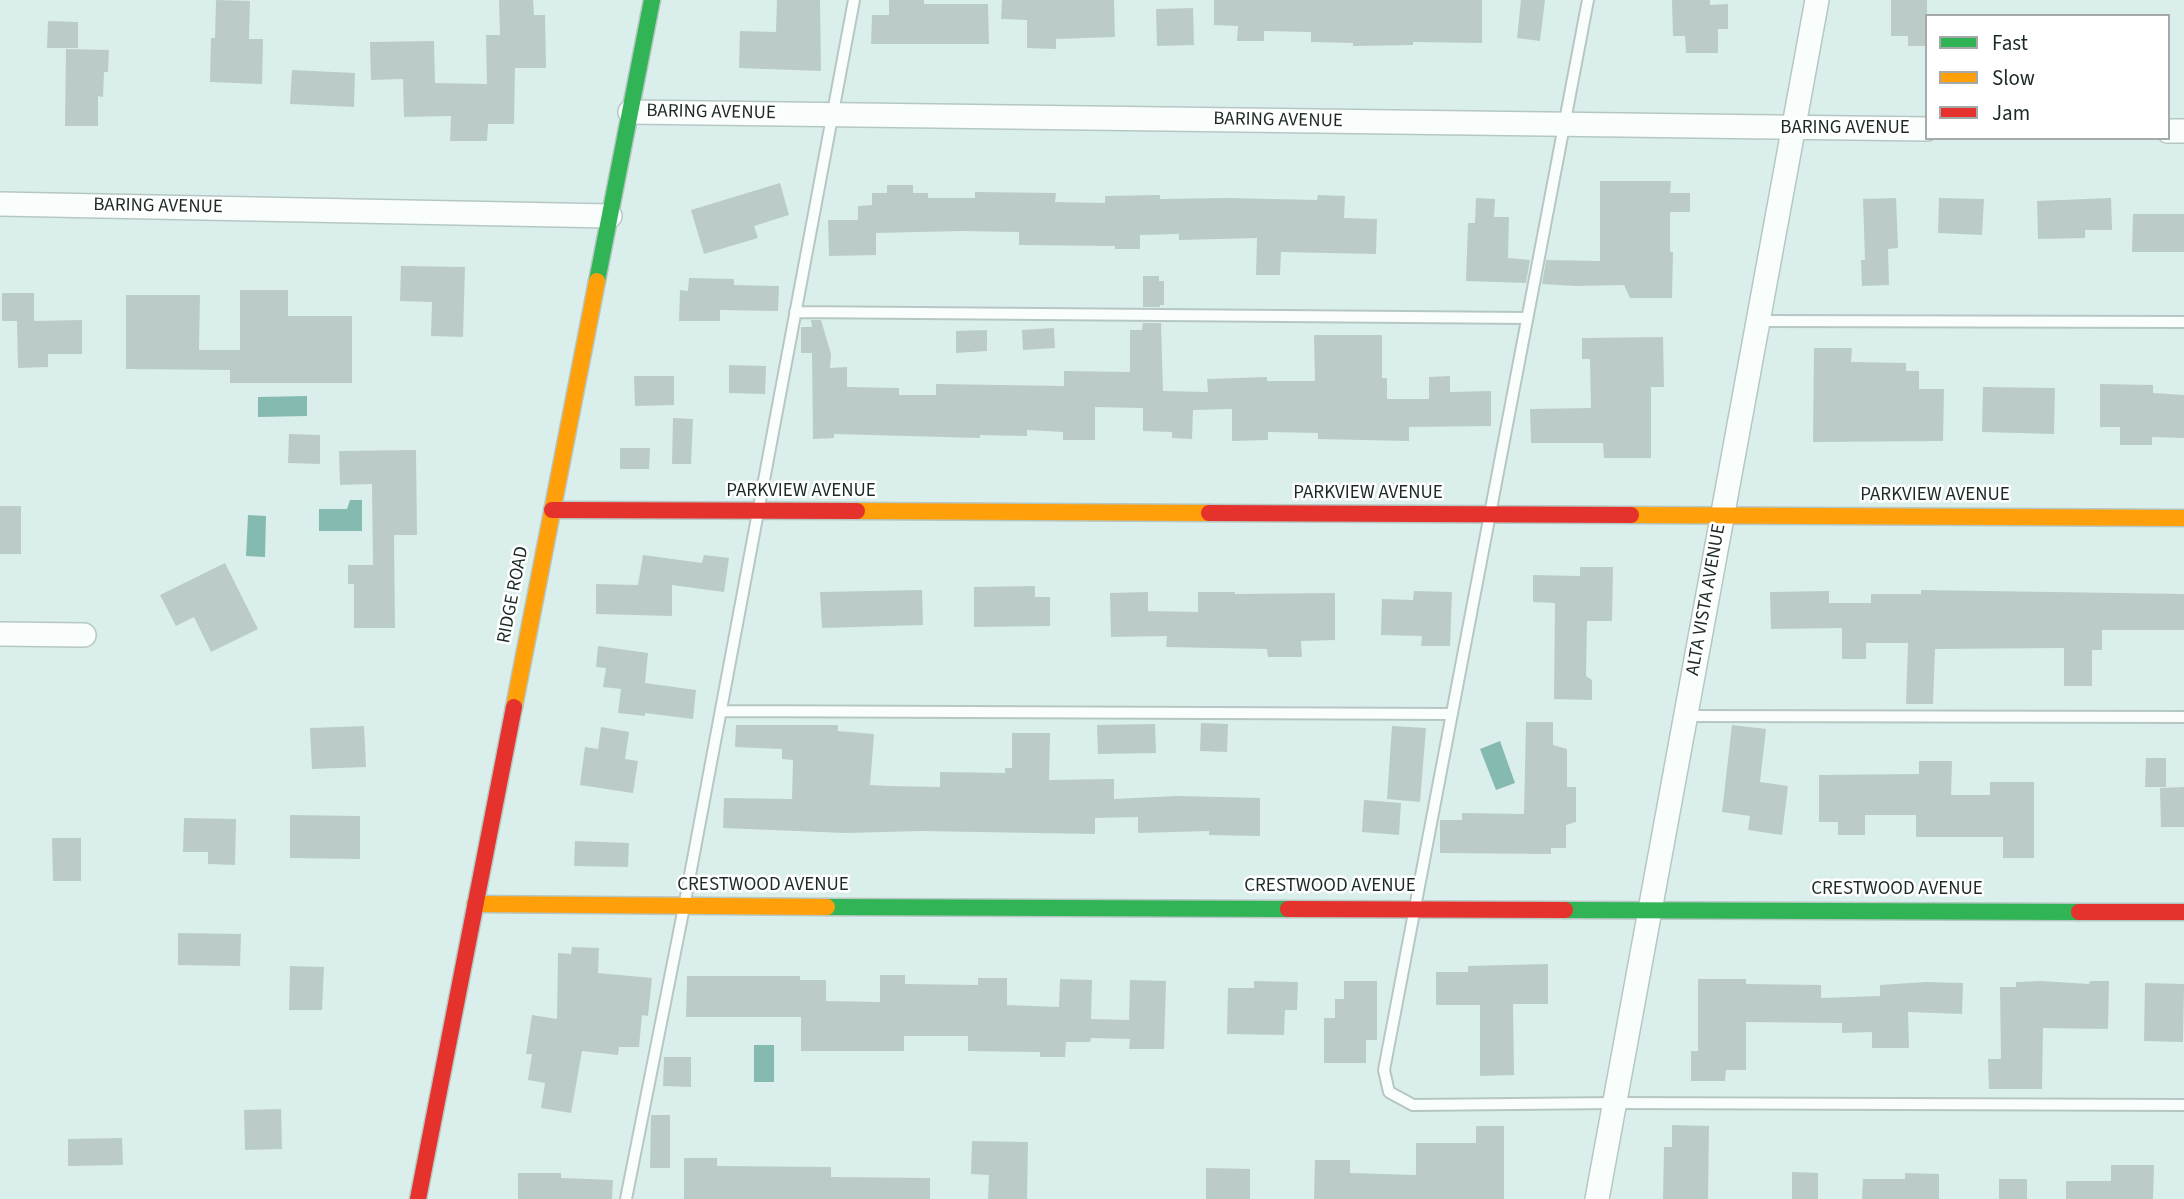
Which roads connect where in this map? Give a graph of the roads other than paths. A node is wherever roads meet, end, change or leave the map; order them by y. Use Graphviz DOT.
graph roads {
  1 [pos="652,0"];
  2 [pos="854,0"];
  3 [pos="1588,0"];
  4 [pos="1817,0"];
  5 [pos="630,112"];
  6 [pos="832,115"];
  7 [pos="1564,125"];
  8 [pos="1792,129"];
  9 [pos="1925,129"];
  10 [pos="0,204"];
  11 [pos="610,216"];
  12 [pos="795,312"];
  13 [pos="1527,317"];
  14 [pos="1758,321"];
  15 [pos="2184,322"];
  16 [pos="552,510"];
  17 [pos="758,513"];
  18 [pos="1489,516"];
  19 [pos="1722,516"];
  20 [pos="2184,518"];
  21 [pos="0,634"];
  22 [pos="84,635"];
  23 [pos="721,711"];
  24 [pos="1452,714"];
  25 [pos="1686,716"];
  26 [pos="2184,717"];
  27 [pos="475,904"];
  28 [pos="684,907"];
  29 [pos="1416,908"];
  30 [pos="1650,911"];
  31 [pos="2184,912"];
  32 [pos="1615,1103"];
  33 [pos="2184,1105"];
  34 [pos="418,1199"];
  35 [pos="626,1199"];
  36 [pos="1597,1199"];
  1 -- 5 [label="street, RIDGE ROAD"];
  2 -- 6 [label="lane"];
  3 -- 7 [label="lane"];
  4 -- 8 [label="street, ALTA VISTA AVENUE"];
  5 -- 6 [label="street, BARING AVENUE"];
  5 -- 11 [label="street, RIDGE ROAD"];
  6 -- 7 [label="street, BARING AVENUE"];
  6 -- 12 [label="lane"];
  7 -- 8 [label="street, BARING AVENUE"];
  7 -- 13 [label="lane"];
  8 -- 9 [label="street, BARING AVENUE"];
  8 -- 14 [label="street, ALTA VISTA AVENUE"];
  10 -- 11 [label="street, BARING AVENUE"];
  11 -- 16 [label="street, RIDGE ROAD"];
  12 -- 13 [label="lane"];
  12 -- 17 [label="lane"];
  13 -- 18 [label="lane"];
  14 -- 15 [label="lane"];
  14 -- 19 [label="street, ALTA VISTA AVENUE"];
  16 -- 17 [label="street, PARKVIEW AVENUE"];
  16 -- 27 [label="street, RIDGE ROAD"];
  17 -- 18 [label="street, PARKVIEW AVENUE"];
  17 -- 23 [label="lane"];
  18 -- 19 [label="street, PARKVIEW AVENUE"];
  18 -- 24 [label="lane"];
  19 -- 20 [label="street, PARKVIEW AVENUE"];
  19 -- 25 [label="street, ALTA VISTA AVENUE"];
  21 -- 22 [label="street"];
  23 -- 24 [label="lane"];
  23 -- 28 [label="lane"];
  24 -- 29 [label="lane"];
  25 -- 26 [label="lane"];
  25 -- 30 [label="street, ALTA VISTA AVENUE"];
  27 -- 28 [label="street, CRESTWOOD AVENUE"];
  27 -- 34 [label="street, RIDGE ROAD"];
  28 -- 29 [label="street, CRESTWOOD AVENUE"];
  28 -- 35 [label="lane"];
  29 -- 30 [label="street, CRESTWOOD AVENUE"];
  29 -- 32 [label="lane"];
  30 -- 31 [label="street, CRESTWOOD AVENUE"];
  30 -- 32 [label="street, ALTA VISTA AVENUE"];
  32 -- 33 [label="lane"];
  32 -- 36 [label="street, ALTA VISTA AVENUE"];
}
